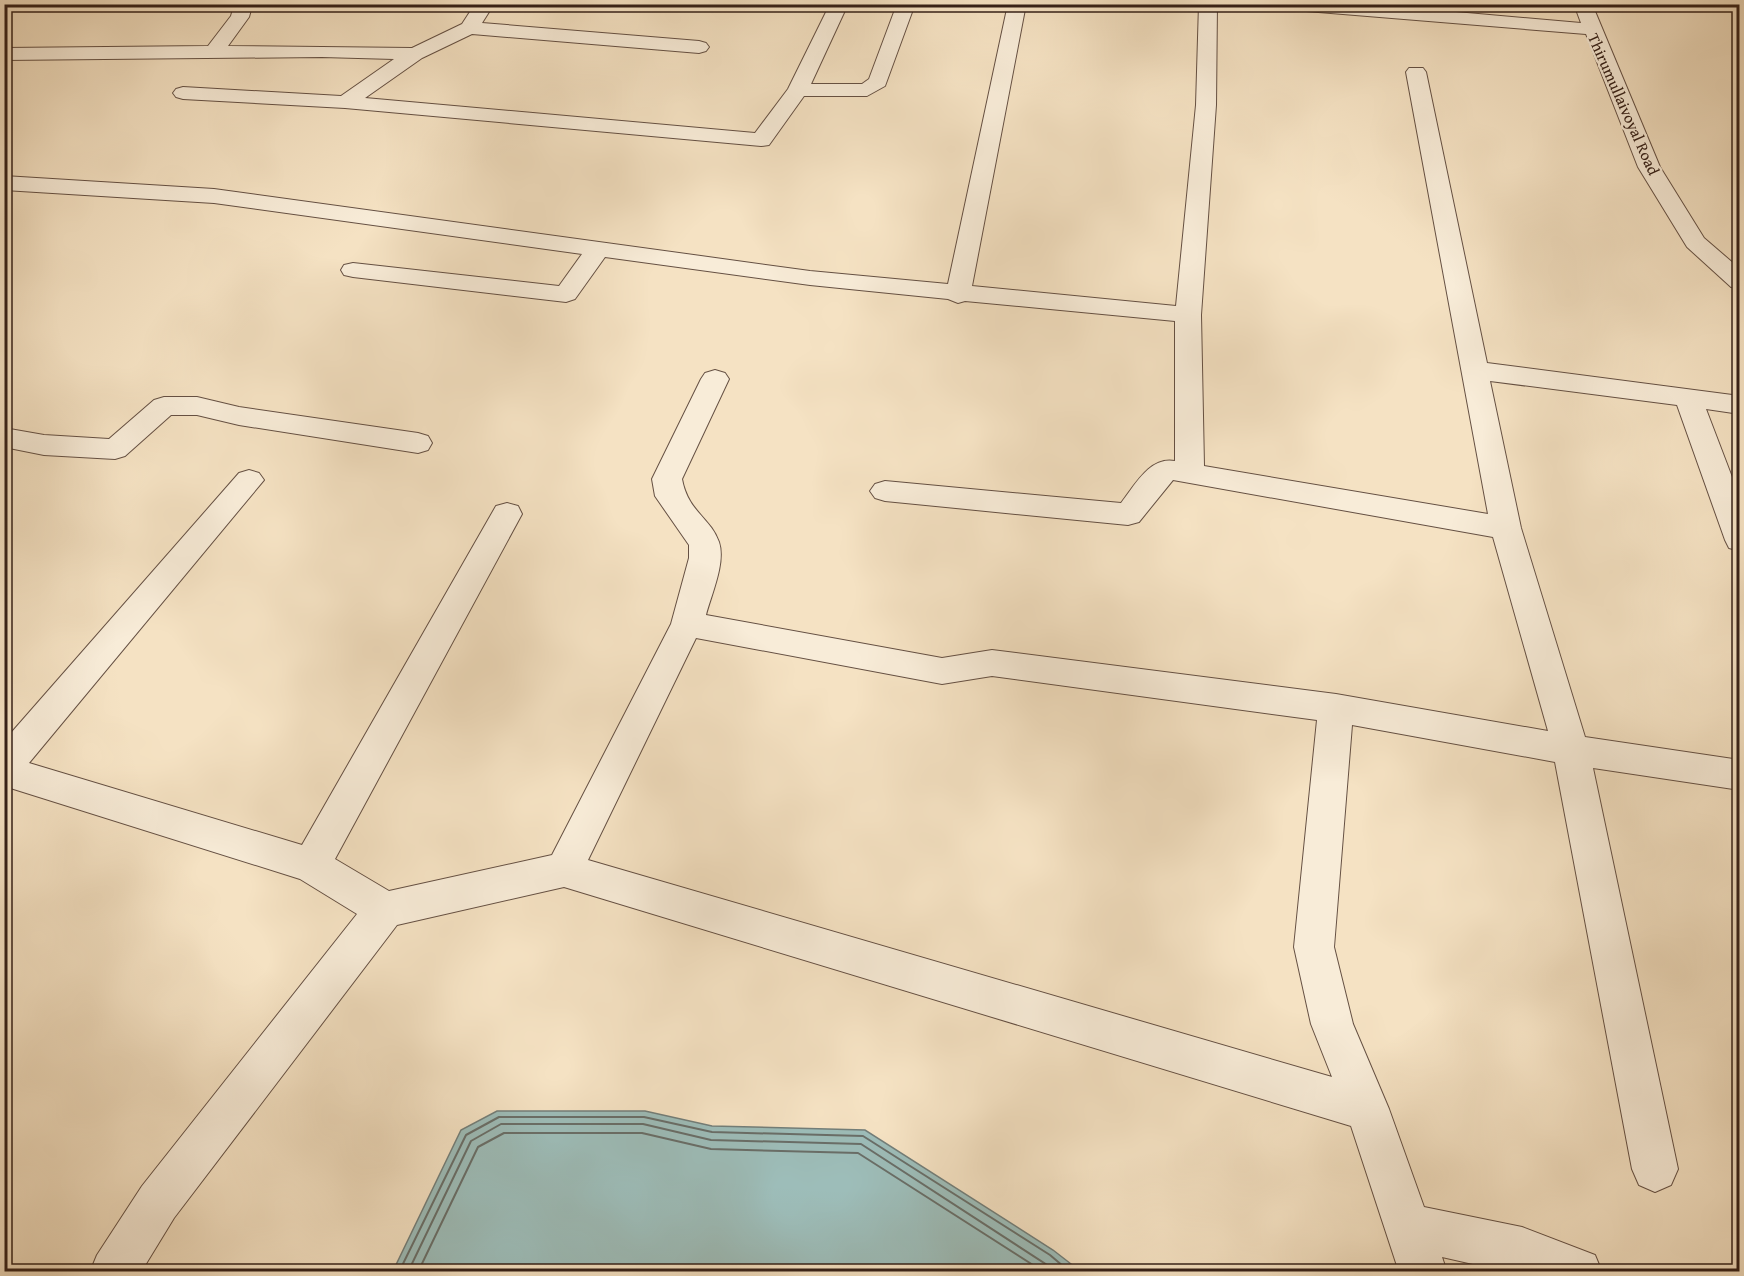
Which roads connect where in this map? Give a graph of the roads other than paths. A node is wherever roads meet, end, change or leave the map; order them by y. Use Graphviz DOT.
graph roads {
  1 [pos="238,4"];
  2 [pos="485,4"];
  3 [pos="839,4"];
  4 [pos="906,4"];
  5 [pos="1017,4"];
  6 [pos="1208,4"];
  7 [pos="1294,4"];
  8 [pos="1583,4"];
  9 [pos="1433,10"];
  10 [pos="469,28"];
  11 [pos="1590,28"];
  12 [pos="699,46"];
  13 [pos="214,51"];
  14 [pos="4,54"];
  15 [pos="415,54"];
  16 [pos="1416,72"];
  17 [pos="798,90"];
  18 [pos="183,93"];
  19 [pos="345,102"];
  20 [pos="4,183"];
  21 [pos="598,249"];
  22 [pos="353,270"];
  23 [pos="1740,282"];
  24 [pos="958,295"];
  25 [pos="1188,315"];
  26 [pos="1475,370"];
  27 [pos="715,379"];
  28 [pos="1688,399"];
  29 [pos="1740,405"];
  30 [pos="4,437"];
  31 [pos="418,443"];
  32 [pos="1190,473"];
  33 [pos="249,480"];
  34 [pos="885,490"];
  35 [pos="507,514"];
  36 [pos="1506,528"];
  37 [pos="1740,540"];
  38 [pos="687,624"];
  39 [pos="1336,708"];
  40 [pos="1571,750"];
  41 [pos="4,769"];
  42 [pos="1740,775"];
  43 [pos="311,865"];
  44 [pos="564,870"];
  45 [pos="385,910"];
  46 [pos="1367,1109"];
  47 [pos="1655,1169"];
  48 [pos="1409,1227"];
  49 [pos="114,1272"];
  50 [pos="1424,1272"];
  51 [pos="1578,1272"];
  1 -- 13 [label="street"];
  2 -- 10 [label="street"];
  3 -- 17 [label="street"];
  4 -- 17 [label="street"];
  5 -- 24 [label="street"];
  6 -- 25 [label="street"];
  7 -- 9 [label="street"];
  8 -- 11 [label="street, Thirumullaivoyal Road"];
  9 -- 11 [label="street"];
  10 -- 12 [label="street"];
  10 -- 15 [label="street"];
  11 -- 23 [label="street, Thirumullaivoyal Road"];
  13 -- 14 [label="street"];
  13 -- 15 [label="street"];
  15 -- 19 [label="street"];
  16 -- 26 [label="street"];
  17 -- 19 [label="street"];
  18 -- 19 [label="street"];
  20 -- 21 [label="street"];
  21 -- 22 [label="street"];
  21 -- 24 [label="street"];
  24 -- 25 [label="street"];
  25 -- 32 [label="street"];
  26 -- 28 [label="street"];
  26 -- 36 [label="street"];
  27 -- 38 [label="street"];
  28 -- 29 [label="street"];
  28 -- 37 [label="street"];
  30 -- 31 [label="street"];
  32 -- 34 [label="street"];
  32 -- 36 [label="street"];
  33 -- 41 [label="street"];
  35 -- 43 [label="street"];
  36 -- 40 [label="street"];
  38 -- 39 [label="street"];
  38 -- 44 [label="street"];
  39 -- 40 [label="street"];
  39 -- 46 [label="street"];
  40 -- 42 [label="street"];
  40 -- 47 [label="street"];
  41 -- 43 [label="street"];
  43 -- 45 [label="street"];
  44 -- 45 [label="street"];
  44 -- 46 [label="street"];
  45 -- 49 [label="street"];
  46 -- 48 [label="street"];
  48 -- 50 [label="street"];
  48 -- 51 [label="street"];
}
